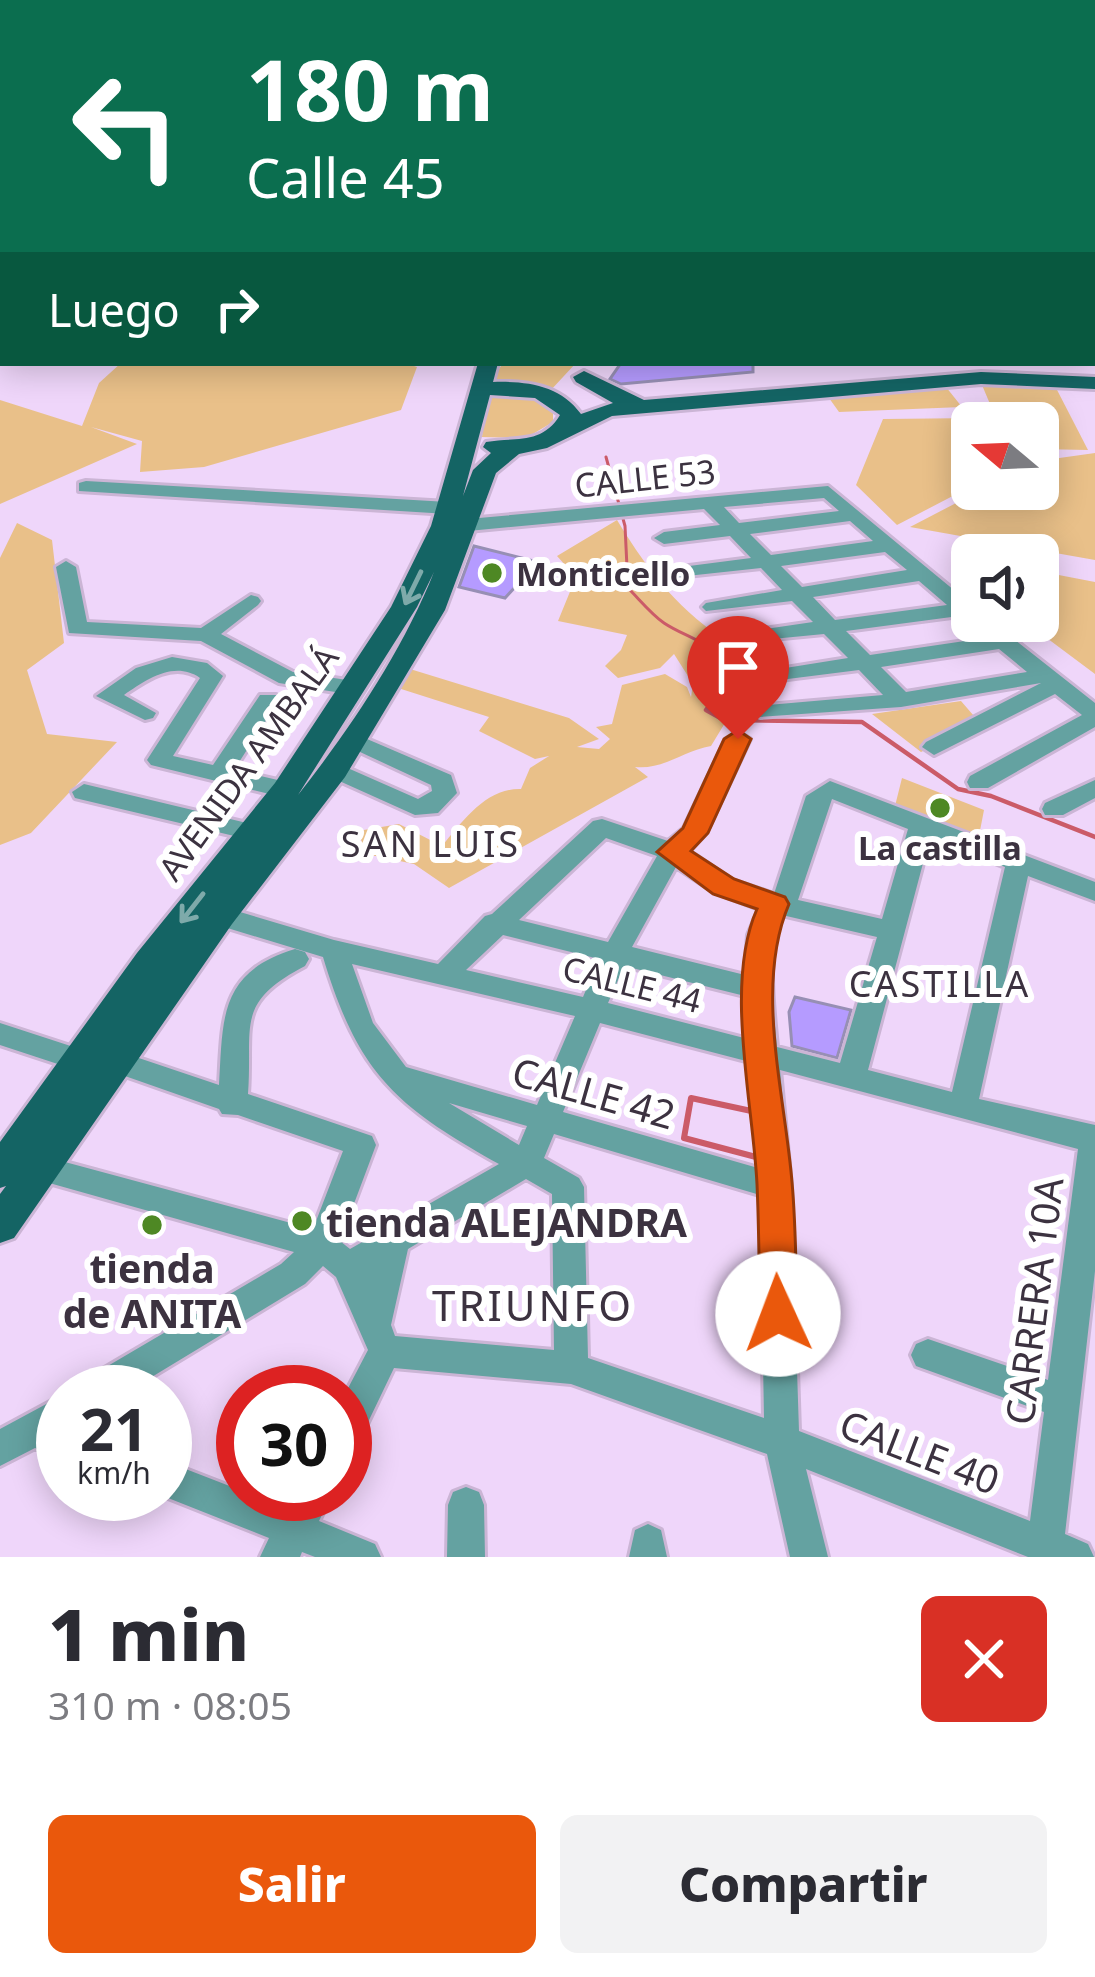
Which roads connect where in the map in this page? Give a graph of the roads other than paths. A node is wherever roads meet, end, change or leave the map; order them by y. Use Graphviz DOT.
graph roads {
  1 [pos="487,366"];
  2 [pos="589,370"];
  3 [pos="1095,379"];
  4 [pos="478,390"];
  5 [pos="634,401"];
  6 [pos="566,413"];
  7 [pos="467,439"];
  8 [pos="512,448"];
  9 [pos="86,487"];
  10 [pos="707,501"];
  11 [pos="854,515"];
  12 [pos="458,516"];
  13 [pos="736,531"];
  14 [pos="664,538"];
  15 [pos="889,545"];
  16 [pos="765,560"];
  17 [pos="66,567"];
  18 [pos="922,574"];
  19 [pos="666,575"];
  20 [pos="796,593"];
  21 [pos="951,598"];
  22 [pos="251,602"];
  23 [pos="713,608"];
  24 [pos="951,617"];
  25 [pos="828,626"];
  26 [pos="206,635"];
  27 [pos="759,636"];
  28 [pos="1002,642"];
  29 [pos="865,664"];
  30 [pos="764,678"];
  31 [pos="1047,681"];
  32 [pos="354,688"];
  33 [pos="268,700"];
  34 [pos="901,700"];
  35 [pos="768,712"];
  36 [pos="146,713"];
  37 [pos="1095,716"];
  38 [pos="738,739"];
  39 [pos="353,740"];
  40 [pos="934,747"];
  41 [pos="334,770"];
  42 [pos="219,774"];
  43 [pos="979,782"];
  44 [pos="1095,788"];
  45 [pos="286,790"];
  46 [pos="84,792"];
  47 [pos="1054,809"];
  48 [pos="922,823"];
  49 [pos="251,832"];
  50 [pos="672,852"];
  51 [pos="1019,861"];
  52 [pos="1095,892"];
  53 [pos="778,905"];
  54 [pos="220,916"];
  55 [pos="494,922"];
  56 [pos="889,930"];
  57 [pos="334,950"];
  58 [pos="616,952"];
  59 [pos="296,959"];
  60 [pos="442,976"];
  61 [pos="758,989"];
  62 [pos="592,1010"];
  63 [pos="0,1034"];
  64 [pos="764,1056"];
  65 [pos="79,1060"];
  66 [pos="115,1061"];
  67 [pos="391,1075"];
  68 [pos="851,1077"];
  69 [pos="232,1105"];
  70 [pos="963,1106"];
  71 [pos="543,1122"];
  72 [pos="1095,1140"];
  73 [pos="527,1163"];
  74 [pos="39,1168"];
  75 [pos="0,1172"];
  76 [pos="775,1186"];
  77 [pos="0,1226"];
  78 [pos="392,1244"];
  79 [pos="335,1257"];
  80 [pos="380,1338"];
  81 [pos="928,1355"];
  82 [pos="141,1365"];
  83 [pos="370,1365"];
  84 [pos="571,1368"];
  85 [pos="1063,1402"];
  86 [pos="36,1435"];
  87 [pos="782,1442"];
  88 [pos="0,1449"];
  89 [pos="192,1489"];
  90 [pos="466,1505"];
  91 [pos="297,1526"];
  92 [pos="1060,1551"];
  93 [pos="362,1557"];
  94 [pos="466,1557"];
  95 [pos="809,1557"];
  1 -- 4 [label="main road, AVENIDA AMBALÁ"];
  2 -- 5 [label="main road"];
  2 -- 6 [label="main road"];
  3 -- 5 [label="main road"];
  3 -- 6 [label="main road"];
  4 -- 6 [label="main road"];
  4 -- 7 [label="main road, AVENIDA AMBALÁ"];
  5 -- 6 [label="main road"];
  6 -- 8 [label="main road"];
  7 -- 8 [label="main road"];
  7 -- 12 [label="main road, AVENIDA AMBALÁ"];
  8 -- 12 [label="main road, AVENIDA AMBALÁ"];
  9 -- 12 [label="street, CALLE 53"];
  10 -- 11 [label="street, CALLE 53"];
  10 -- 12 [label="street, CALLE 53"];
  10 -- 13 [label="street"];
  11 -- 13 [label="street"];
  11 -- 15 [label="street"];
  12 -- 32 [label="main road, AVENIDA AMBALÁ, one-way"];
  12 -- 39 [label="main road, AVENIDA AMBALÁ"];
  13 -- 14 [label="street"];
  13 -- 16 [label="street"];
  15 -- 16 [label="street"];
  15 -- 18 [label="street"];
  16 -- 19 [label="street"];
  16 -- 20 [label="street"];
  17 -- 26 [label="street"];
  18 -- 20 [label="street"];
  18 -- 21 [label="street"];
  20 -- 23 [label="street"];
  20 -- 25 [label="street"];
  22 -- 26 [label="street"];
  24 -- 25 [label="street"];
  25 -- 27 [label="street"];
  25 -- 29 [label="street"];
  26 -- 32 [label="street"];
  28 -- 29 [label="street"];
  28 -- 31 [label="street"];
  29 -- 30 [label="street"];
  29 -- 34 [label="street"];
  31 -- 34 [label="street"];
  31 -- 37 [label="street"];
  31 -- 40 [label="street"];
  32 -- 45 [label="main road, AVENIDA AMBALÁ"];
  33 -- 42 [label="street"];
  34 -- 35 [label="street"];
  36 -- 42 [label="street"];
  37 -- 43 [label="street"];
  38 -- 50 [label="street"];
  39 -- 41 [label="main road, AVENIDA AMBALÁ"];
  39 -- 41 [label="street"];
  41 -- 54 [label="main road, AVENIDA AMBALÁ"];
  42 -- 45 [label="street"];
  44 -- 47 [label="street"];
  45 -- 49 [label="main road, AVENIDA AMBALÁ"];
  46 -- 49 [label="street"];
  48 -- 51 [label="street"];
  48 -- 53 [label="street"];
  48 -- 56 [label="street"];
  49 -- 65 [label="main road, AVENIDA AMBALÁ, one-way"];
  50 -- 53 [label="street"];
  50 -- 55 [label="street"];
  50 -- 58 [label="street"];
  51 -- 52 [label="street"];
  51 -- 70 [label="street"];
  53 -- 56 [label="street"];
  53 -- 61 [label="street"];
  54 -- 57 [label="street, CALLE 44"];
  54 -- 66 [label="main road, AVENIDA AMBALÁ"];
  55 -- 58 [label="street"];
  55 -- 60 [label="street"];
  56 -- 68 [label="street"];
  57 -- 60 [label="street, CALLE 44"];
  57 -- 67 [label="street"];
  58 -- 61 [label="street"];
  58 -- 62 [label="street"];
  59 -- 69 [label="street"];
  60 -- 62 [label="street, CALLE 44"];
  61 -- 64 [label="street"];
  62 -- 64 [label="street, CALLE 44"];
  62 -- 71 [label="street"];
  63 -- 65 [label="street"];
  64 -- 68 [label="street, CALLE 44"];
  64 -- 76 [label="street"];
  65 -- 75 [label="main road, AVENIDA AMBALÁ"];
  66 -- 69 [label="street"];
  66 -- 74 [label="main road, AVENIDA AMBALÁ"];
  67 -- 71 [label="street, CALLE 42"];
  67 -- 73 [label="street"];
  68 -- 70 [label="street, CALLE 44"];
  69 -- 79 [label="street"];
  70 -- 72 [label="street, CALLE 44"];
  71 -- 73 [label="street"];
  71 -- 76 [label="street, CALLE 42"];
  72 -- 85 [label="street, CARRERA 10A"];
  73 -- 78 [label="street"];
  73 -- 84 [label="street"];
  74 -- 77 [label="main road, AVENIDA AMBALÁ"];
  74 -- 79 [label="street"];
  76 -- 87 [label="street"];
  78 -- 79 [label="street"];
  78 -- 80 [label="street"];
  79 -- 80 [label="street"];
  79 -- 82 [label="street"];
  80 -- 83 [label="street"];
  80 -- 84 [label="street, CALLE 40"];
  81 -- 85 [label="street"];
  84 -- 87 [label="street, CALLE 40"];
  85 -- 92 [label="street, CARRERA 10A"];
  86 -- 88 [label="street"];
  87 -- 92 [label="street, CALLE 40"];
  87 -- 95 [label="street"];
  89 -- 91 [label="street"];
  90 -- 94 [label="street"];
  91 -- 93 [label="street"];
}
